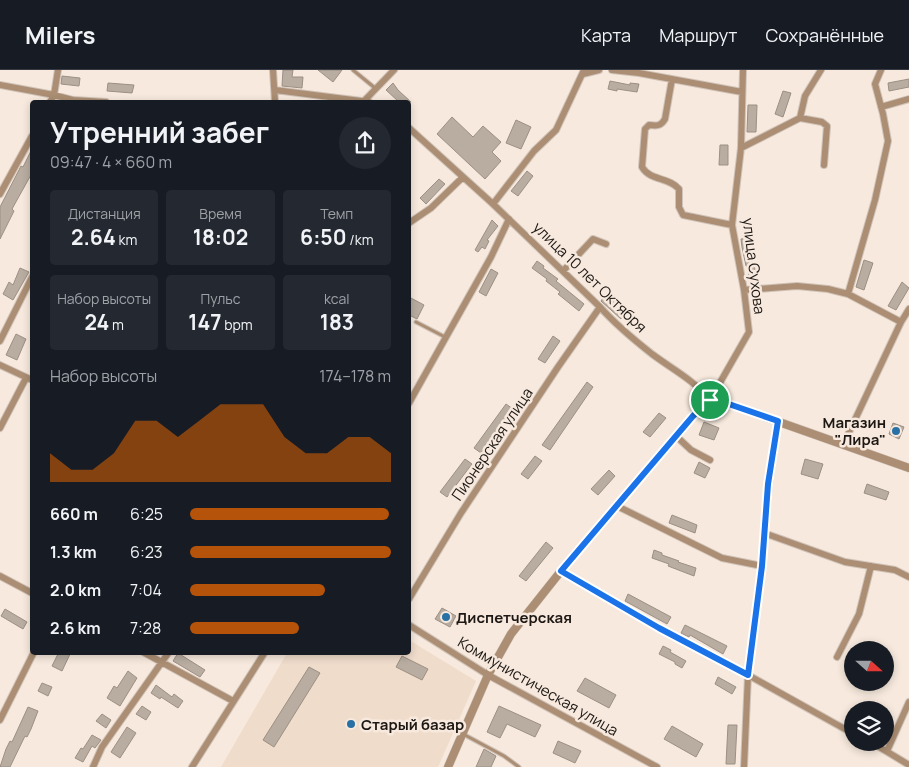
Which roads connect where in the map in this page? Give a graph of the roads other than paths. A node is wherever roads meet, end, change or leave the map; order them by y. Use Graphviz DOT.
graph roads {
  1 [pos="58,70"];
  2 [pos="273,70"];
  3 [pos="353,70"];
  4 [pos="394,70"];
  5 [pos="599,70"];
  6 [pos="612,70"];
  7 [pos="743,70"];
  8 [pos="821,70"];
  9 [pos="881,70"];
  10 [pos="583,72"];
  11 [pos="672,79"];
  12 [pos="0,86"];
  13 [pos="375,88"];
  14 [pos="275,90"];
  15 [pos="742,92"];
  16 [pos="54,95"];
  17 [pos="909,99"];
  18 [pos="51,100"];
  19 [pos="73,100"];
  20 [pos="275,100"];
  21 [pos="351,100"];
  22 [pos="367,100"];
  23 [pos="881,107"];
  24 [pos="800,118"];
  25 [pos="411,130"];
  26 [pos="30,140"];
  27 [pos="741,148"];
  28 [pos="824,165"];
  29 [pos="463,177"];
  30 [pos="0,194"];
  31 [pos="493,204"];
  32 [pos="509,219"];
  33 [pos="411,222"];
  34 [pos="732,226"];
  35 [pos="606,244"];
  36 [pos="563,271"];
  37 [pos="30,281"];
  38 [pos="744,290"];
  39 [pos="848,294"];
  40 [pos="600,307"];
  41 [pos="909,309"];
  42 [pos="416,322"];
  43 [pos="901,322"];
  44 [pos="446,337"];
  45 [pos="0,341"];
  46 [pos="0,365"];
  47 [pos="29,379"];
  48 [pos="411,399"];
  49 [pos="710,400"];
  50 [pos="778,421"];
  51 [pos="0,428"];
  52 [pos="676,436"];
  53 [pos="844,445"];
  54 [pos="710,460"];
  55 [pos="909,468"];
  56 [pos="617,506"];
  57 [pos="764,533"];
  58 [pos="762,566"];
  59 [pos="871,566"];
  60 [pos="561,571"];
  61 [pos="0,576"];
  62 [pos="909,577"];
  63 [pos="30,592"];
  64 [pos="411,595"];
  65 [pos="411,626"];
  66 [pos="32,655"];
  67 [pos="148,655"];
  68 [pos="167,655"];
  69 [pos="263,655"];
  70 [pos="837,657"];
  71 [pos="163,663"];
  72 [pos="488,675"];
  73 [pos="748,675"];
  74 [pos="233,701"];
  75 [pos="909,702"];
  76 [pos="0,720"];
  77 [pos="844,729"];
  78 [pos="463,733"];
  79 [pos="894,734"];
  80 [pos="886,751"];
  81 [pos="909,765"];
  82 [pos="653,766"];
  83 [pos="92,767"];
  84 [pos="192,767"];
  85 [pos="448,767"];
  86 [pos="519,767"];
  87 [pos="744,767"];
  1 -- 16 [label="street"];
  2 -- 14 [label="street"];
  3 -- 13 [label="lane"];
  4 -- 13 [label="street"];
  5 -- 10 [label="street"];
  6 -- 11 [label="street"];
  7 -- 15 [label="street, улица Сухова"];
  8 -- 24 [label="street"];
  9 -- 23 [label="street"];
  10 -- 31 [label="street"];
  11 -- 15 [label="street"];
  11 -- 34 [label="street"];
  12 -- 16 [label="street"];
  13 -- 22 [label="street"];
  14 -- 20 [label="street"];
  14 -- 21 [label="street"];
  15 -- 27 [label="street, улица Сухова"];
  16 -- 18 [label="street"];
  16 -- 19 [label="street"];
  17 -- 23 [label="street"];
  23 -- 39 [label="street"];
  24 -- 27 [label="street"];
  24 -- 28 [label="street"];
  25 -- 29 [label="street, улица 10 лет Октября"];
  26 -- 30 [label="street"];
  27 -- 34 [label="street, улица Сухова"];
  29 -- 31 [label="street, улица 10 лет Октября"];
  29 -- 33 [label="street"];
  31 -- 32 [label="street, улица 10 лет Октября"];
  32 -- 36 [label="street, улица 10 лет Октября"];
  32 -- 44 [label="street"];
  34 -- 38 [label="street, улица Сухова"];
  35 -- 36 [label="street"];
  36 -- 40 [label="street, улица 10 лет Октября"];
  37 -- 45 [label="street"];
  38 -- 39 [label="street"];
  38 -- 49 [label="street, улица Сухова"];
  39 -- 43 [label="street"];
  40 -- 49 [label="street, улица 10 лет Октября"];
  40 -- 64 [label="street, Пионерская улица"];
  41 -- 43 [label="street"];
  42 -- 44 [label="lane"];
  43 -- 53 [label="street"];
  44 -- 48 [label="street"];
  46 -- 47 [label="street"];
  47 -- 51 [label="street"];
  49 -- 50 [label="street"];
  49 -- 52 [label="street, улица Сухова"];
  50 -- 53 [label="street"];
  50 -- 57 [label="street"];
  52 -- 54 [label="street"];
  52 -- 56 [label="street, улица Сухова"];
  53 -- 55 [label="street"];
  56 -- 58 [label="street"];
  56 -- 60 [label="street, улица Сухова"];
  57 -- 58 [label="street"];
  57 -- 59 [label="street"];
  58 -- 73 [label="street"];
  59 -- 62 [label="street"];
  59 -- 70 [label="street"];
  60 -- 72 [label="street, улица Сухова"];
  60 -- 73 [label="street"];
  61 -- 63 [label="street"];
  65 -- 72 [label="street, Коммунистическая улица"];
  66 -- 76 [label="street"];
  67 -- 71 [label="street"];
  68 -- 71 [label="street"];
  69 -- 74 [label="street"];
  71 -- 74 [label="street"];
  71 -- 83 [label="street"];
  72 -- 78 [label="street, улица Сухова"];
  72 -- 82 [label="street, Коммунистическая улица"];
  73 -- 77 [label="street"];
  73 -- 87 [label="street"];
  74 -- 84 [label="street"];
  75 -- 79 [label="street"];
  78 -- 85 [label="street, улица Сухова"];
  78 -- 86 [label="lane"];
  80 -- 81 [label="street"];
}
